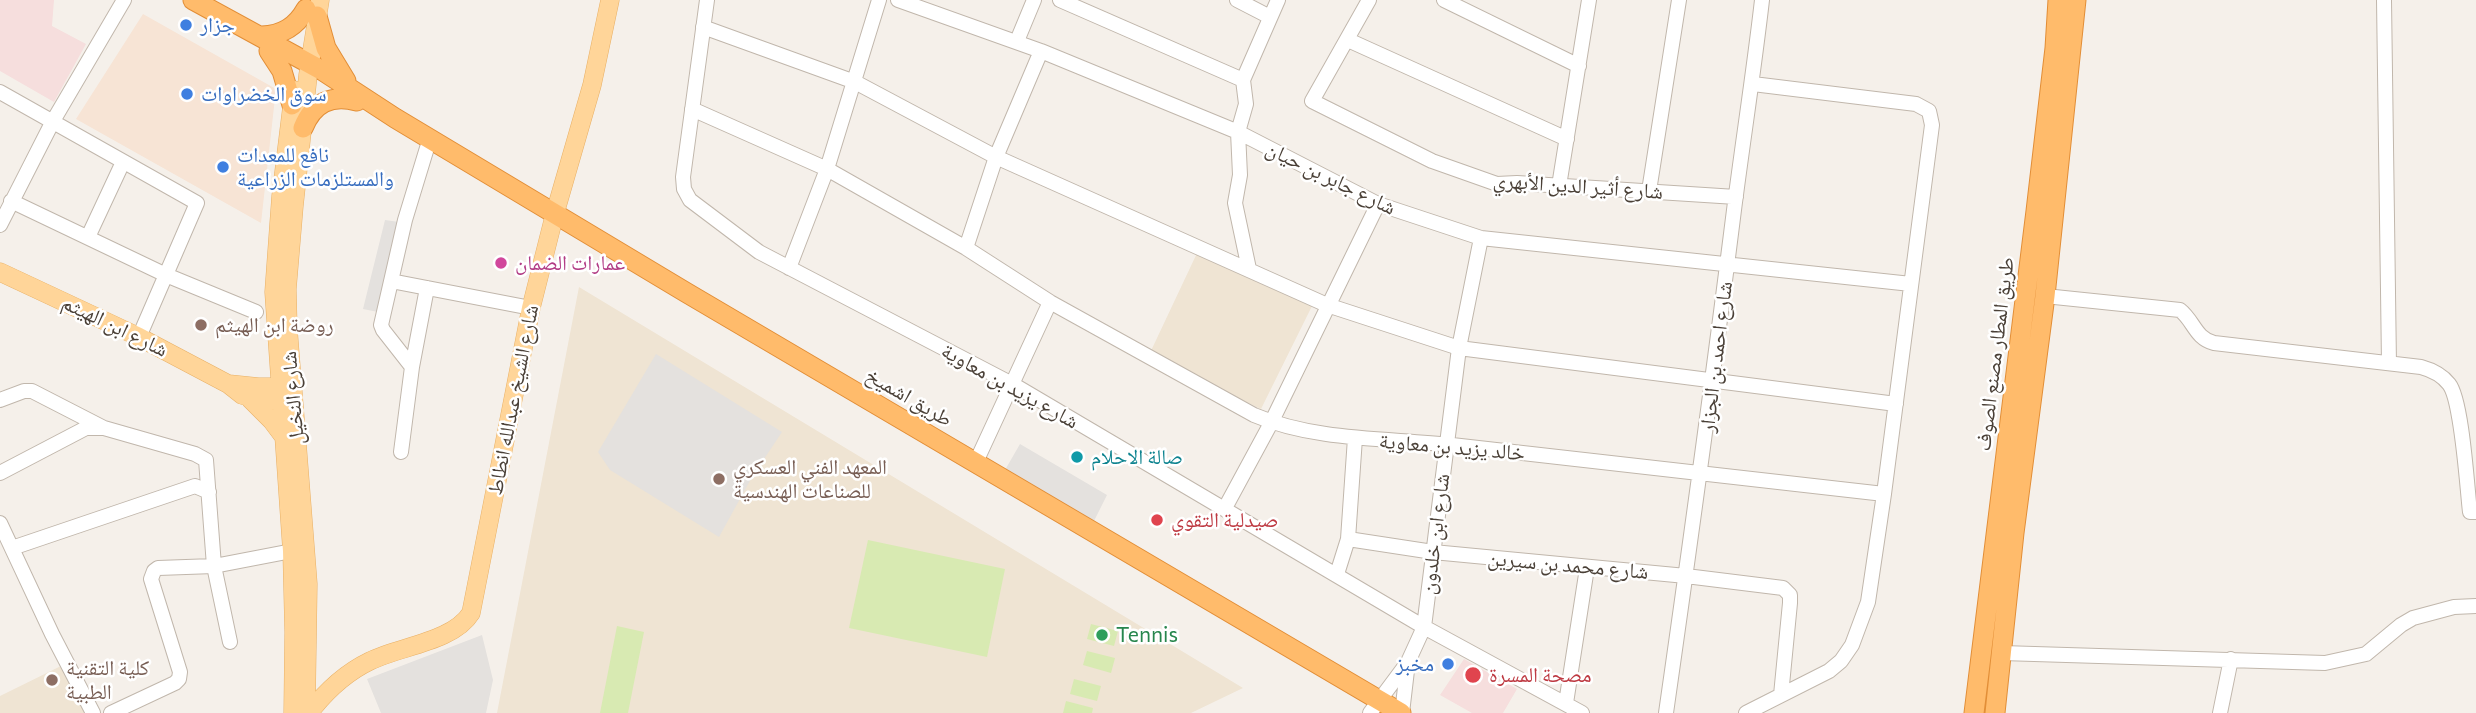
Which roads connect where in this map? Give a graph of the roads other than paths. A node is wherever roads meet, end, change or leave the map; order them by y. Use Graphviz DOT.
graph roads {
  1 [pos="124,0"];
  2 [pos="193,0"];
  3 [pos="610,0"];
  4 [pos="707,0"];
  5 [pos="879,0"];
  6 [pos="898,0"];
  7 [pos="1034,0"];
  8 [pos="1060,0"];
  9 [pos="1237,0"];
  10 [pos="1278,0"];
  11 [pos="1369,0"];
  12 [pos="1444,0"];
  13 [pos="1589,0"];
  14 [pos="1679,0"];
  15 [pos="1762,0"];
  16 [pos="2058,0"];
  17 [pos="2076,0"];
  18 [pos="2384,0"];
  19 [pos="313,6"];
  20 [pos="1270,17"];
  21 [pos="703,27"];
  22 [pos="1349,40"];
  23 [pos="1017,41"];
  24 [pos="266,44"];
  25 [pos="1041,51"];
  26 [pos="303,66"];
  27 [pos="1579,66"];
  28 [pos="1243,80"];
  29 [pos="855,82"];
  30 [pos="1753,84"];
  31 [pos="0,92"];
  32 [pos="355,95"];
  33 [pos="292,105"];
  34 [pos="692,109"];
  35 [pos="53,121"];
  36 [pos="303,128"];
  37 [pos="1238,132"];
  38 [pos="430,138"];
  39 [pos="1567,139"];
  40 [pos="996,157"];
  41 [pos="124,162"];
  42 [pos="827,169"];
  43 [pos="1559,186"];
  44 [pos="1649,191"];
  45 [pos="1736,197"];
  46 [pos="12,201"];
  47 [pos="1378,204"];
  48 [pos="555,214"];
  49 [pos="0,225"];
  50 [pos="88,237"];
  51 [pos="1481,239"];
  52 [pos="966,248"];
  53 [pos="1727,264"];
  54 [pos="789,268"];
  55 [pos="1249,269"];
  56 [pos="0,272"];
  57 [pos="166,275"];
  58 [pos="391,281"];
  59 [pos="1911,284"];
  60 [pos="427,288"];
  61 [pos="2045,296"];
  62 [pos="1050,302"];
  63 [pos="1327,305"];
  64 [pos="531,308"];
  65 [pos="256,313"];
  66 [pos="139,337"];
  67 [pos="1459,348"];
  68 [pos="277,356"];
  69 [pos="2389,363"];
  70 [pos="412,367"];
  71 [pos="1714,379"];
  72 [pos="1014,385"];
  73 [pos="240,389"];
  74 [pos="286,393"];
  75 [pos="0,400"];
  76 [pos="1896,404"];
  77 [pos="1271,423"];
  78 [pos="104,428"];
  79 [pos="284,437"];
  80 [pos="1355,438"];
  81 [pos="1446,444"];
  82 [pos="401,452"];
  83 [pos="976,462"];
  84 [pos="2013,471"];
  85 [pos="0,473"];
  86 [pos="1700,474"];
  87 [pos="209,492"];
  88 [pos="1884,494"];
  89 [pos="1225,508"];
  90 [pos="2476,512"];
  91 [pos="0,523"];
  92 [pos="1348,539"];
  93 [pos="12,548"];
  94 [pos="292,551"];
  95 [pos="1433,552"];
  96 [pos="214,566"];
  97 [pos="1587,568"];
  98 [pos="1337,574"];
  99 [pos="1686,576"];
  100 [pos="2476,606"];
  101 [pos="1424,627"];
  102 [pos="230,642"];
  103 [pos="2002,653"];
  104 [pos="2231,659"];
  105 [pos="1408,662"];
  106 [pos="294,693"];
  107 [pos="1781,695"];
  108 [pos="1566,703"];
  109 [pos="1375,706"];
  110 [pos="93,713"];
  111 [pos="111,713"];
  112 [pos="287,713"];
  113 [pos="293,713"];
  114 [pos="307,713"];
  115 [pos="1402,713"];
  116 [pos="1582,713"];
  117 [pos="1666,713"];
  118 [pos="1746,713"];
  119 [pos="1974,713"];
  120 [pos="1995,713"];
  121 [pos="2220,713"];
  1 -- 35 [label="street"];
  2 -- 24 [label="highway"];
  3 -- 48 [label="main road, شارع الشيخ عبدالله انطاط"];
  4 -- 21 [label="street, شارع يزيد بن معاوية"];
  5 -- 29 [label="street"];
  6 -- 23 [label="street, شارع جابر بن حيان"];
  7 -- 23 [label="street"];
  8 -- 28 [label="street"];
  9 -- 20 [label="street"];
  10 -- 20 [label="street"];
  11 -- 22 [label="street"];
  12 -- 27 [label="street"];
  13 -- 27 [label="street"];
  14 -- 44 [label="street"];
  15 -- 30 [label="street, شارع احمد بن الجزار"];
  16 -- 84 [label="highway, طريق المطار مصنع الصوف"];
  17 -- 61 [label="highway, طريق المطار مصنع الصوف"];
  18 -- 69 [label="street"];
  19 -- 24 [label="highway"];
  19 -- 26 [label="main road, شارع النخيل"];
  19 -- 32 [label="highway"];
  20 -- 28 [label="street"];
  21 -- 29 [label="street"];
  21 -- 34 [label="street, شارع يزيد بن معاوية"];
  22 -- 39 [label="street"];
  22 -- 43 [label="street, شارع أثير الدين الأبهري"];
  23 -- 25 [label="street, شارع جابر بن حيان"];
  24 -- 26 [label="highway, طريق اشميخ"];
  24 -- 33 [label="highway"];
  25 -- 37 [label="street, شارع جابر بن حيان"];
  25 -- 40 [label="street"];
  26 -- 32 [label="highway, طريق اشميخ"];
  26 -- 33 [label="main road, شارع النخيل"];
  26 -- 36 [label="main road, شارع النخيل"];
  27 -- 39 [label="street"];
  28 -- 37 [label="street"];
  29 -- 40 [label="street"];
  29 -- 42 [label="street"];
  30 -- 45 [label="street, شارع احمد بن الجزار"];
  30 -- 59 [label="street"];
  31 -- 35 [label="street"];
  32 -- 36 [label="highway"];
  32 -- 38 [label="highway, طريق اشميخ"];
  33 -- 68 [label="main road, شارع النخيل"];
  34 -- 42 [label="street, خالد يزيد بن معاوية"];
  34 -- 54 [label="street, شارع يزيد بن معاوية"];
  35 -- 41 [label="street"];
  35 -- 46 [label="street"];
  36 -- 74 [label="main road, شارع النخيل"];
  37 -- 47 [label="street, شارع جابر بن حيان"];
  37 -- 55 [label="street"];
  38 -- 48 [label="highway, طريق اشميخ"];
  38 -- 58 [label="street"];
  39 -- 43 [label="street"];
  40 -- 52 [label="street"];
  40 -- 55 [label="street"];
  41 -- 50 [label="street"];
  41 -- 57 [label="street"];
  42 -- 52 [label="street, خالد يزيد بن معاوية"];
  42 -- 54 [label="street"];
  43 -- 44 [label="street, شارع أثير الدين الأبهري"];
  44 -- 45 [label="street, شارع أثير الدين الأبهري"];
  45 -- 53 [label="street, شارع احمد بن الجزار"];
  46 -- 49 [label="street"];
  46 -- 50 [label="street"];
  47 -- 51 [label="street, شارع جابر بن حيان"];
  47 -- 63 [label="street"];
  48 -- 64 [label="main road, شارع الشيخ عبدالله انطاط"];
  48 -- 83 [label="highway, طريق اشميخ"];
  50 -- 57 [label="street"];
  51 -- 53 [label="street, شارع جابر بن حيان"];
  51 -- 67 [label="street, شارع ابن خلدون"];
  52 -- 62 [label="street, خالد يزيد بن معاوية"];
  53 -- 59 [label="street, شارع جابر بن حيان"];
  53 -- 71 [label="street, شارع احمد بن الجزار"];
  54 -- 72 [label="street, شارع يزيد بن معاوية"];
  55 -- 63 [label="street"];
  56 -- 66 [label="main road, شارع ابن الهيثم"];
  57 -- 65 [label="street"];
  57 -- 66 [label="street"];
  58 -- 60 [label="street"];
  58 -- 70 [label="street"];
  59 -- 76 [label="street"];
  60 -- 64 [label="street"];
  60 -- 70 [label="street"];
  61 -- 69 [label="street"];
  61 -- 84 [label="highway, طريق المطار مصنع الصوف"];
  62 -- 72 [label="street"];
  62 -- 77 [label="street, خالد يزيد بن معاوية"];
  63 -- 67 [label="street"];
  63 -- 77 [label="street"];
  64 -- 114 [label="main road, شارع الشيخ عبدالله انطاط"];
  66 -- 73 [label="main road, شارع ابن الهيثم"];
  67 -- 71 [label="street"];
  67 -- 81 [label="street, شارع ابن خلدون"];
  68 -- 73 [label="main road"];
  68 -- 74 [label="main road, شارع النخيل"];
  69 -- 90 [label="street"];
  70 -- 82 [label="street"];
  71 -- 76 [label="street"];
  71 -- 86 [label="street, شارع احمد بن الجزار"];
  72 -- 83 [label="street"];
  72 -- 89 [label="street, شارع يزيد بن معاوية"];
  73 -- 74 [label="main road"];
  73 -- 79 [label="main road"];
  74 -- 79 [label="main road, شارع النخيل"];
  74 -- 114 [label="main road, شارع النخيل"];
  75 -- 78 [label="street"];
  76 -- 88 [label="street"];
  77 -- 80 [label="street, خالد يزيد بن معاوية"];
  77 -- 89 [label="street"];
  78 -- 85 [label="street"];
  78 -- 87 [label="street"];
  79 -- 94 [label="main road, شارع النخيل"];
  80 -- 81 [label="street, خالد يزيد بن معاوية"];
  80 -- 92 [label="street"];
  81 -- 86 [label="street, خالد يزيد بن معاوية"];
  81 -- 95 [label="street, شارع ابن خلدون"];
  83 -- 109 [label="highway, طريق اشميخ"];
  84 -- 103 [label="highway, طريق المطار مصنع الصوف"];
  84 -- 119 [label="highway, طريق المطار مصنع الصوف"];
  86 -- 88 [label="street, خالد يزيد بن معاوية"];
  86 -- 99 [label="street, شارع احمد بن الجزار"];
  87 -- 93 [label="street"];
  87 -- 96 [label="street"];
  88 -- 107 [label="street"];
  89 -- 98 [label="street, شارع يزيد بن معاوية"];
  91 -- 93 [label="street"];
  92 -- 95 [label="street, شارع محمد بن سيرين"];
  92 -- 98 [label="street"];
  93 -- 110 [label="street"];
  94 -- 96 [label="street"];
  94 -- 106 [label="main road, شارع النخيل"];
  95 -- 97 [label="street, شارع محمد بن سيرين"];
  95 -- 101 [label="street, شارع ابن خلدون"];
  96 -- 102 [label="street"];
  96 -- 111 [label="street"];
  97 -- 99 [label="street, شارع محمد بن سيرين"];
  97 -- 108 [label="street"];
  98 -- 101 [label="street, شارع يزيد بن معاوية"];
  99 -- 107 [label="street, شارع محمد بن سيرين"];
  99 -- 117 [label="street, شارع احمد بن الجزار"];
  100 -- 104 [label="street"];
  101 -- 105 [label="street, شارع ابن خلدون"];
  101 -- 108 [label="street, شارع يزيد بن معاوية"];
  103 -- 104 [label="street"];
  103 -- 120 [label="highway, طريق المطار مصنع الصوف"];
  104 -- 121 [label="street"];
  105 -- 109 [label="street"];
  105 -- 115 [label="street"];
  106 -- 112 [label="main road"];
  106 -- 113 [label="main road, شارع النخيل"];
  107 -- 118 [label="street"];
  108 -- 116 [label="street, شارع يزيد بن معاوية"];
  109 -- 115 [label="highway, طريق اشميخ"];
}
